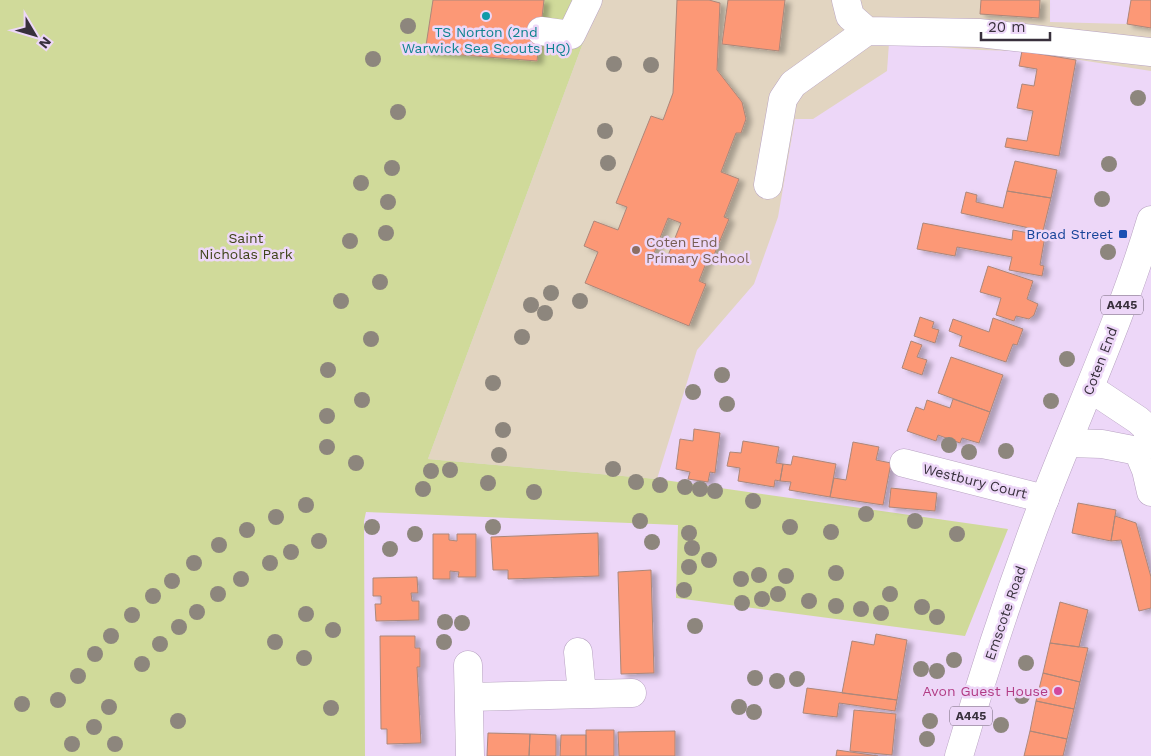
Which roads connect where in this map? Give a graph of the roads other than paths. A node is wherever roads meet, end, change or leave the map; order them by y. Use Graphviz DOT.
graph roads {
  1 [pos="588,0"];
  2 [pos="846,0"];
  3 [pos="541,31"];
  4 [pos="867,31"];
  5 [pos="1151,52"];
  6 [pos="768,185"];
  7 [pos="1151,220"];
  8 [pos="1090,388"];
  9 [pos="1146,436"];
  10 [pos="1068,443"];
  11 [pos="904,463"];
  12 [pos="1151,492"];
  13 [pos="1045,499"];
  14 [pos="578,652"];
  15 [pos="468,665"];
  16 [pos="632,693"];
  17 [pos="582,694"];
  18 [pos="470,697"];
  19 [pos="470,756"];
  20 [pos="959,756"];
  1 -- 3 [label="street"];
  2 -- 4 [label="street"];
  4 -- 5 [label="street"];
  4 -- 6 [label="street"];
  7 -- 8 [label="street, Coten End / A445"];
  8 -- 9 [label="street"];
  8 -- 10 [label="street, Coten End / A445"];
  9 -- 10 [label="street"];
  9 -- 12 [label="street"];
  10 -- 13 [label="street, Coten End / A445"];
  11 -- 13 [label="street, Westbury Court"];
  13 -- 20 [label="street, Emscote Road / A445"];
  14 -- 17 [label="street"];
  15 -- 18 [label="street"];
  16 -- 17 [label="street"];
  17 -- 18 [label="street"];
  18 -- 19 [label="street"];
}
